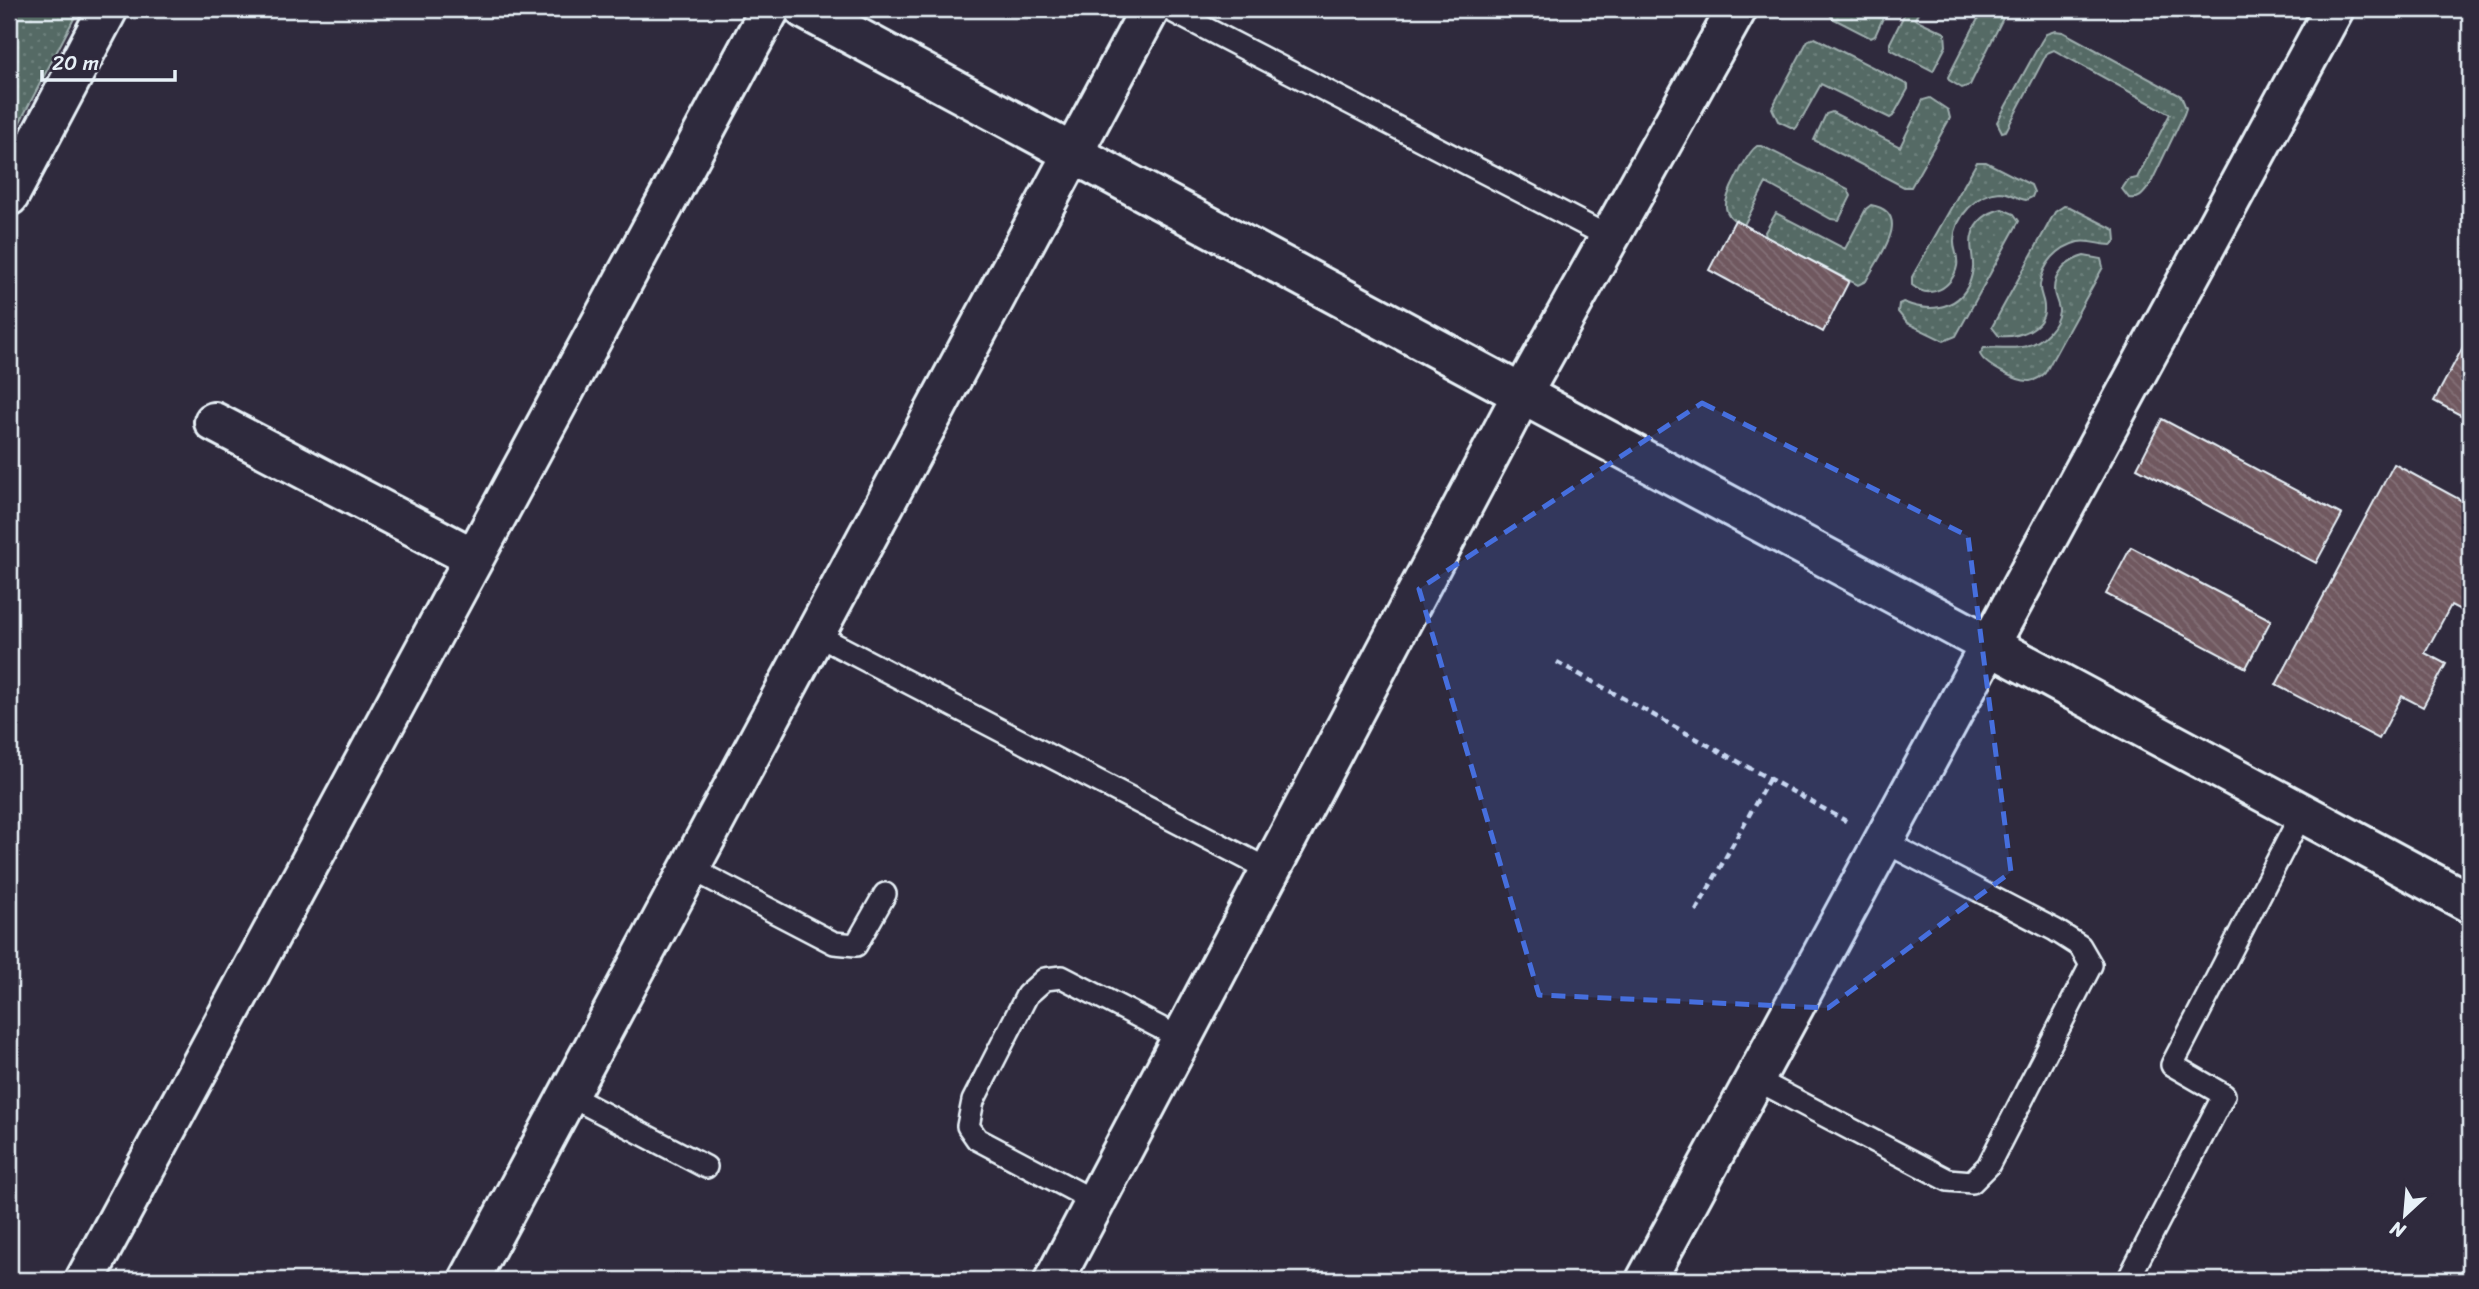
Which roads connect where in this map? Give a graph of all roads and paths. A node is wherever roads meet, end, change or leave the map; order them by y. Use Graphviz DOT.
graph roads {
  1 [pos="108,9"];
  2 [pos="770,9"];
  3 [pos="804,9"];
  4 [pos="1150,9"];
  5 [pos="1168,9"];
  6 [pos="1737,9"];
  7 [pos="2334,9"];
  8 [pos="1072,153"];
  9 [pos="9,195"];
  10 [pos="1609,237"];
  11 [pos="1522,394"];
  12 [pos="214,422"];
  13 [pos="474,558"];
  14 [pos="815,634"];
  15 [pos="1989,645"];
  16 [pos="1557,662"];
  17 [pos="1769,779"];
  18 [pos="2302,813"];
  19 [pos="1883,841"];
  20 [pos="690,868"];
  21 [pos="1271,871"];
  22 [pos="885,894"];
  23 [pos="2470,903"];
  24 [pos="1696,911"];
  25 [pos="1180,1038"];
  26 [pos="1755,1079"];
  27 [pos="568,1095"];
  28 [pos="706,1167"];
  29 [pos="1094,1201"];
  30 [pos="85,1280"];
  31 [pos="469,1280"];
  32 [pos="1054,1280"];
  33 [pos="1646,1280"];
  34 [pos="2128,1280"];
  1 -- 9 [label="street"];
  2 -- 13 [label="street"];
  3 -- 8 [label="street"];
  4 -- 8 [label="street"];
  5 -- 10 [label="lane"];
  6 -- 10 [label="street"];
  7 -- 15 [label="street"];
  8 -- 11 [label="street"];
  8 -- 14 [label="street"];
  10 -- 11 [label="street"];
  11 -- 15 [label="street"];
  11 -- 21 [label="street"];
  12 -- 13 [label="street"];
  13 -- 30 [label="street"];
  14 -- 20 [label="street"];
  14 -- 21 [label="lane"];
  15 -- 18 [label="street"];
  15 -- 19 [label="street"];
  16 -- 17 [label="path"];
  17 -- 19 [label="path"];
  17 -- 24 [label="path"];
  18 -- 23 [label="street"];
  18 -- 34 [label="lane"];
  19 -- 26 [label="street"];
  19 -- 26 [label="lane"];
  20 -- 22 [label="lane"];
  20 -- 27 [label="street"];
  21 -- 25 [label="street"];
  25 -- 29 [label="street"];
  25 -- 29 [label="lane"];
  26 -- 33 [label="street"];
  27 -- 28 [label="lane"];
  27 -- 31 [label="street"];
  29 -- 32 [label="street"];
}
